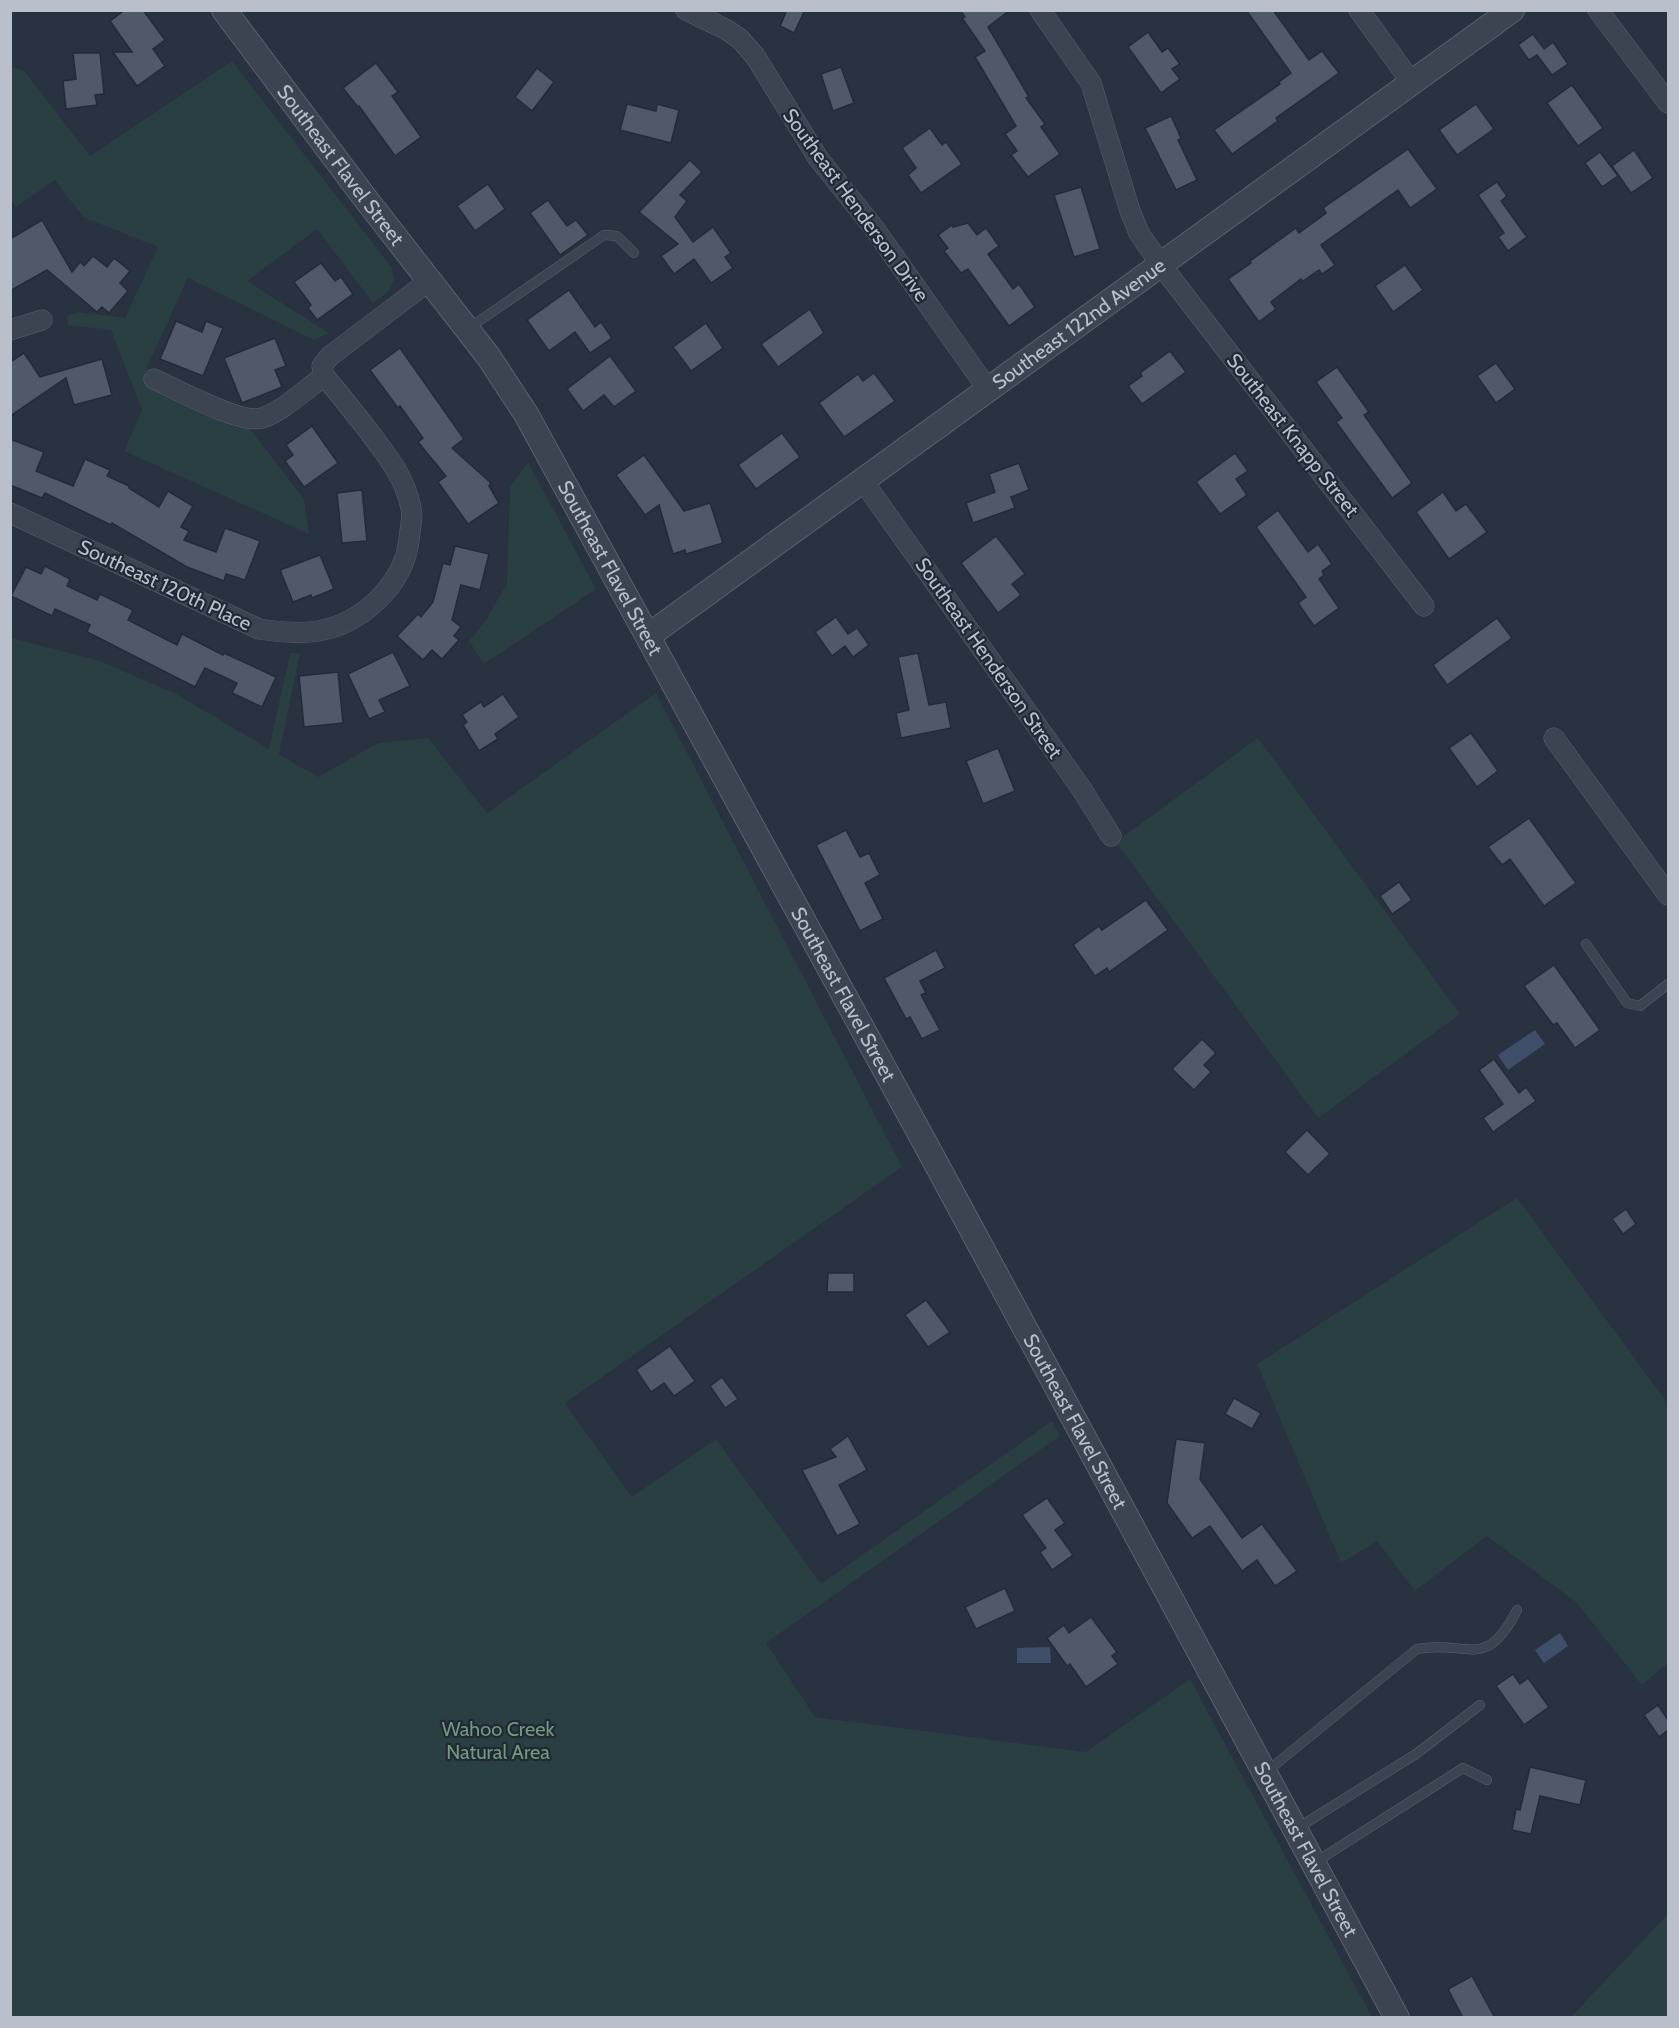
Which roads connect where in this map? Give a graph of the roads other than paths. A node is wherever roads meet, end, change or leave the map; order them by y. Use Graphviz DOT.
graph roads {
  1 [pos="224,10"];
  2 [pos="686,10"];
  3 [pos="1040,10"];
  4 [pos="1359,10"];
  5 [pos="1512,10"];
  6 [pos="1598,10"];
  7 [pos="1412,83"];
  8 [pos="1668,103"];
  9 [pos="634,253"];
  10 [pos="1161,265"];
  11 [pos="429,282"];
  12 [pos="42,320"];
  13 [pos="467,329"];
  14 [pos="10,330"];
  15 [pos="324,376"];
  16 [pos="154,379"];
  17 [pos="988,391"];
  18 [pos="863,481"];
  19 [pos="10,513"];
  20 [pos="1424,606"];
  21 [pos="648,636"];
  22 [pos="1554,738"];
  23 [pos="1111,836"];
  24 [pos="1668,895"];
  25 [pos="1586,944"];
  26 [pos="1668,984"];
  27 [pos="1517,1610"];
  28 [pos="1480,1705"];
  29 [pos="1265,1773"];
  30 [pos="1487,1780"];
  31 [pos="1296,1829"];
  32 [pos="1314,1863"];
  33 [pos="1398,2018"];
  1 -- 11 [label="street, Southeast Flavel Street"];
  2 -- 17 [label="street, Southeast Henderson Drive"];
  3 -- 10 [label="street, Southeast Knapp Street"];
  4 -- 7 [label="street"];
  5 -- 7 [label="street, Southeast 122nd Avenue"];
  6 -- 8 [label="street"];
  7 -- 10 [label="street, Southeast 122nd Avenue"];
  9 -- 13 [label="lane"];
  10 -- 17 [label="street, Southeast 122nd Avenue"];
  10 -- 20 [label="street, Southeast Knapp Street"];
  11 -- 13 [label="street, Southeast Flavel Street"];
  11 -- 15 [label="street"];
  12 -- 14 [label="street"];
  13 -- 21 [label="street, Southeast Flavel Street"];
  15 -- 16 [label="street"];
  15 -- 19 [label="street, Southeast 120th Place"];
  17 -- 18 [label="street, Southeast 122nd Avenue"];
  18 -- 21 [label="street, Southeast 122nd Avenue"];
  18 -- 23 [label="street, Southeast Henderson Street"];
  21 -- 29 [label="street, Southeast Flavel Street"];
  22 -- 24 [label="street"];
  25 -- 26 [label="lane"];
  27 -- 29 [label="lane"];
  28 -- 31 [label="lane"];
  29 -- 31 [label="street, Southeast Flavel Street"];
  30 -- 32 [label="lane"];
  31 -- 32 [label="street, Southeast Flavel Street"];
  32 -- 33 [label="street, Southeast Flavel Street"];
}
